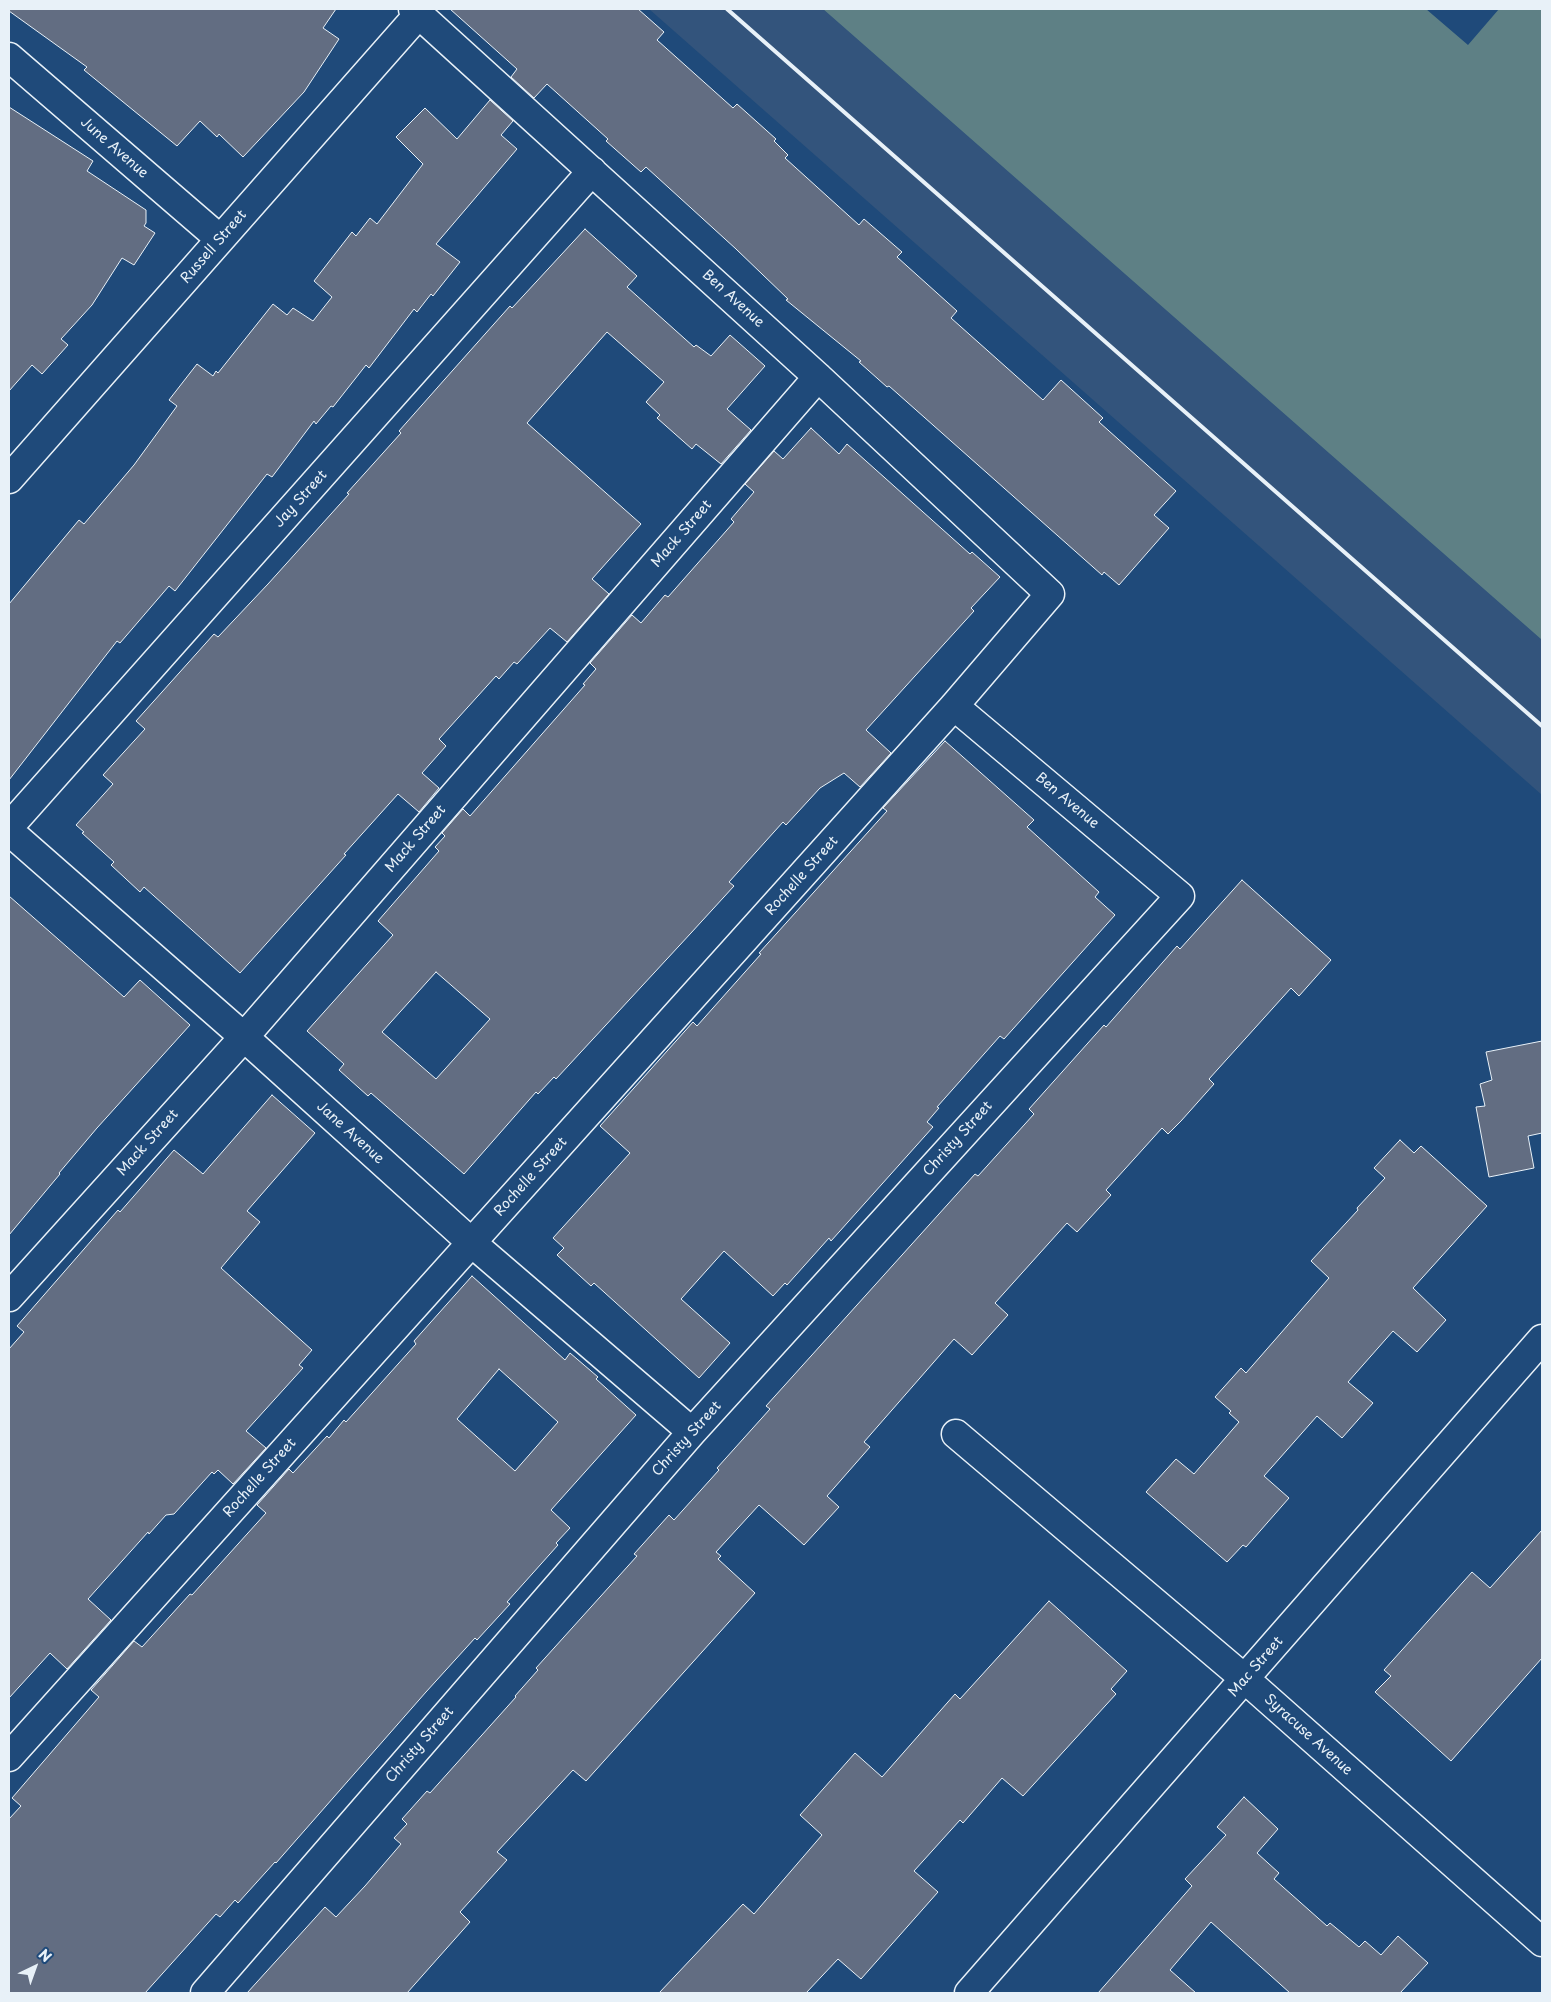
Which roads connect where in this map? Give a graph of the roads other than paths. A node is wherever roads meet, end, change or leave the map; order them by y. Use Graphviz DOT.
graph roads {
  1 [pos="416,11"];
  2 [pos="9,57"];
  3 [pos="592,171"];
  4 [pos="220,239"];
  5 [pos="818,377"];
  6 [pos="14,461"];
  7 [pos="1050,594"];
  8 [pos="954,706"];
  9 [pos="9,827"];
  10 [pos="9,831"];
  11 [pos="1180,896"];
  12 [pos="244,1037"];
  13 [pos="472,1242"];
  14 [pos="9,1297"];
  15 [pos="1542,1339"];
  16 [pos="692,1432"];
  17 [pos="956,1434"];
  18 [pos="1245,1679"];
  19 [pos="9,1757"];
  20 [pos="1542,1942"];
  21 [pos="205,1993"];
  22 [pos="969,1993"];
  1 -- 3 [label="street, Ben Avenue"];
  1 -- 4 [label="street, Russell Street"];
  2 -- 4 [label="street, June Avenue"];
  3 -- 5 [label="street, Ben Avenue"];
  3 -- 9 [label="street, Jay Street"];
  4 -- 6 [label="street, Russell Street"];
  5 -- 7 [label="street, Ben Avenue"];
  5 -- 12 [label="street, Mack Street"];
  7 -- 8 [label="street, Rochelle Street"];
  8 -- 11 [label="street, Ben Avenue"];
  8 -- 13 [label="street, Rochelle Street"];
  10 -- 12 [label="street, Jane Avenue"];
  11 -- 16 [label="street, Christy Street"];
  12 -- 13 [label="street, Jane Avenue"];
  12 -- 14 [label="street, Mack Street"];
  13 -- 16 [label="street, Jane Avenue"];
  13 -- 19 [label="street, Rochelle Street"];
  15 -- 18 [label="street, Mac Street"];
  16 -- 21 [label="street, Christy Street"];
  17 -- 18 [label="street, Syracuse Avenue"];
  18 -- 20 [label="street, Syracuse Avenue"];
  18 -- 22 [label="street, Mac Street"];
}
